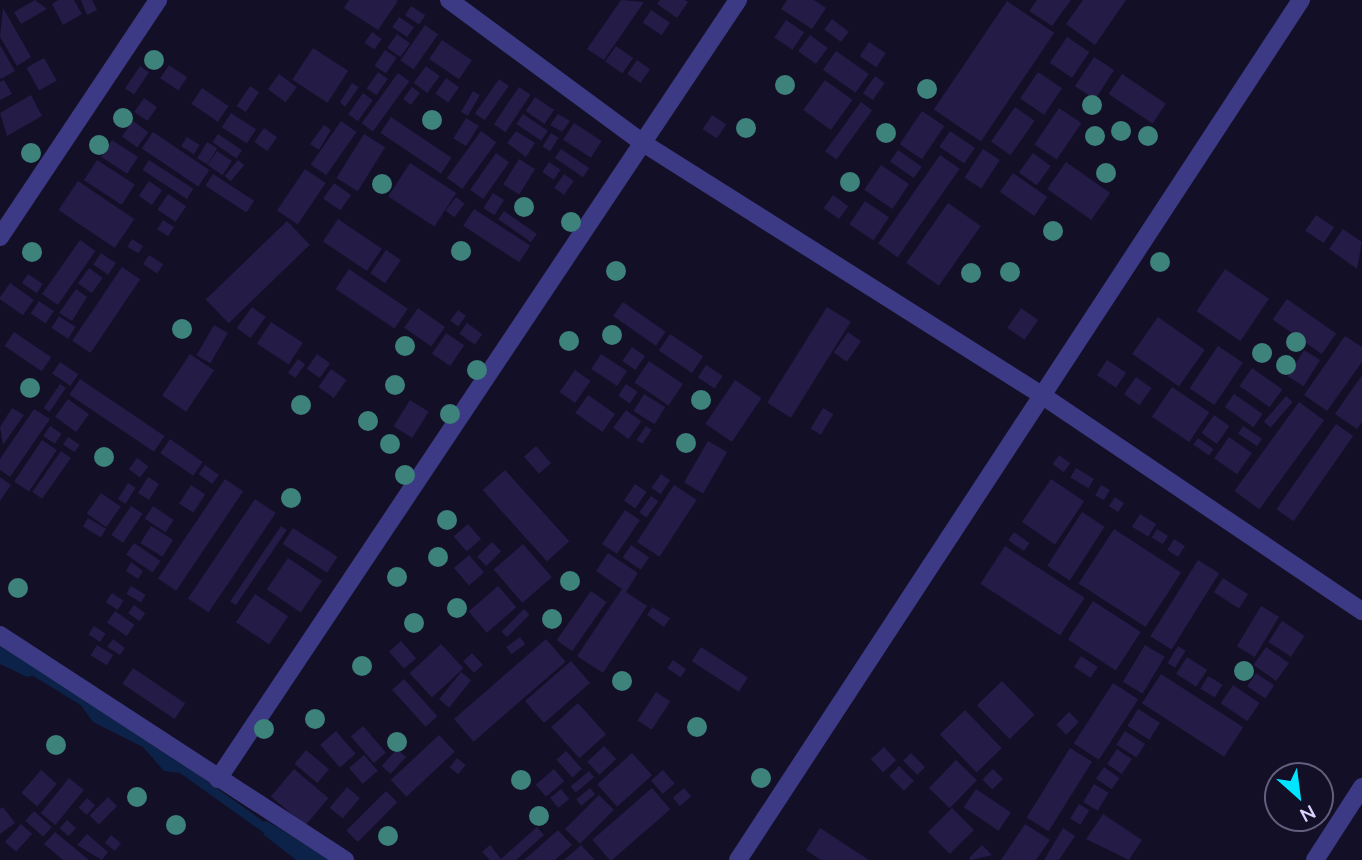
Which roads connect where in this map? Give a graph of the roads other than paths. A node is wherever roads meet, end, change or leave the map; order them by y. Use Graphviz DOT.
graph roads {
  1 [pos="158,0"];
  2 [pos="449,0"];
  3 [pos="738,0"];
  4 [pos="1301,0"];
  5 [pos="643,143"];
  6 [pos="0,236"];
  7 [pos="1043,396"];
  8 [pos="1362,611"];
  9 [pos="0,635"];
  10 [pos="218,779"];
  11 [pos="1362,787"];
  12 [pos="345,860"];
  13 [pos="737,860"];
  14 [pos="1315,860"];
  1 -- 6 [label="street"];
  2 -- 5 [label="street"];
  3 -- 5 [label="street"];
  4 -- 7 [label="street"];
  5 -- 7 [label="street"];
  5 -- 10 [label="street"];
  7 -- 8 [label="street"];
  7 -- 13 [label="street"];
  9 -- 10 [label="street"];
  10 -- 12 [label="street"];
  11 -- 14 [label="street"];
}
